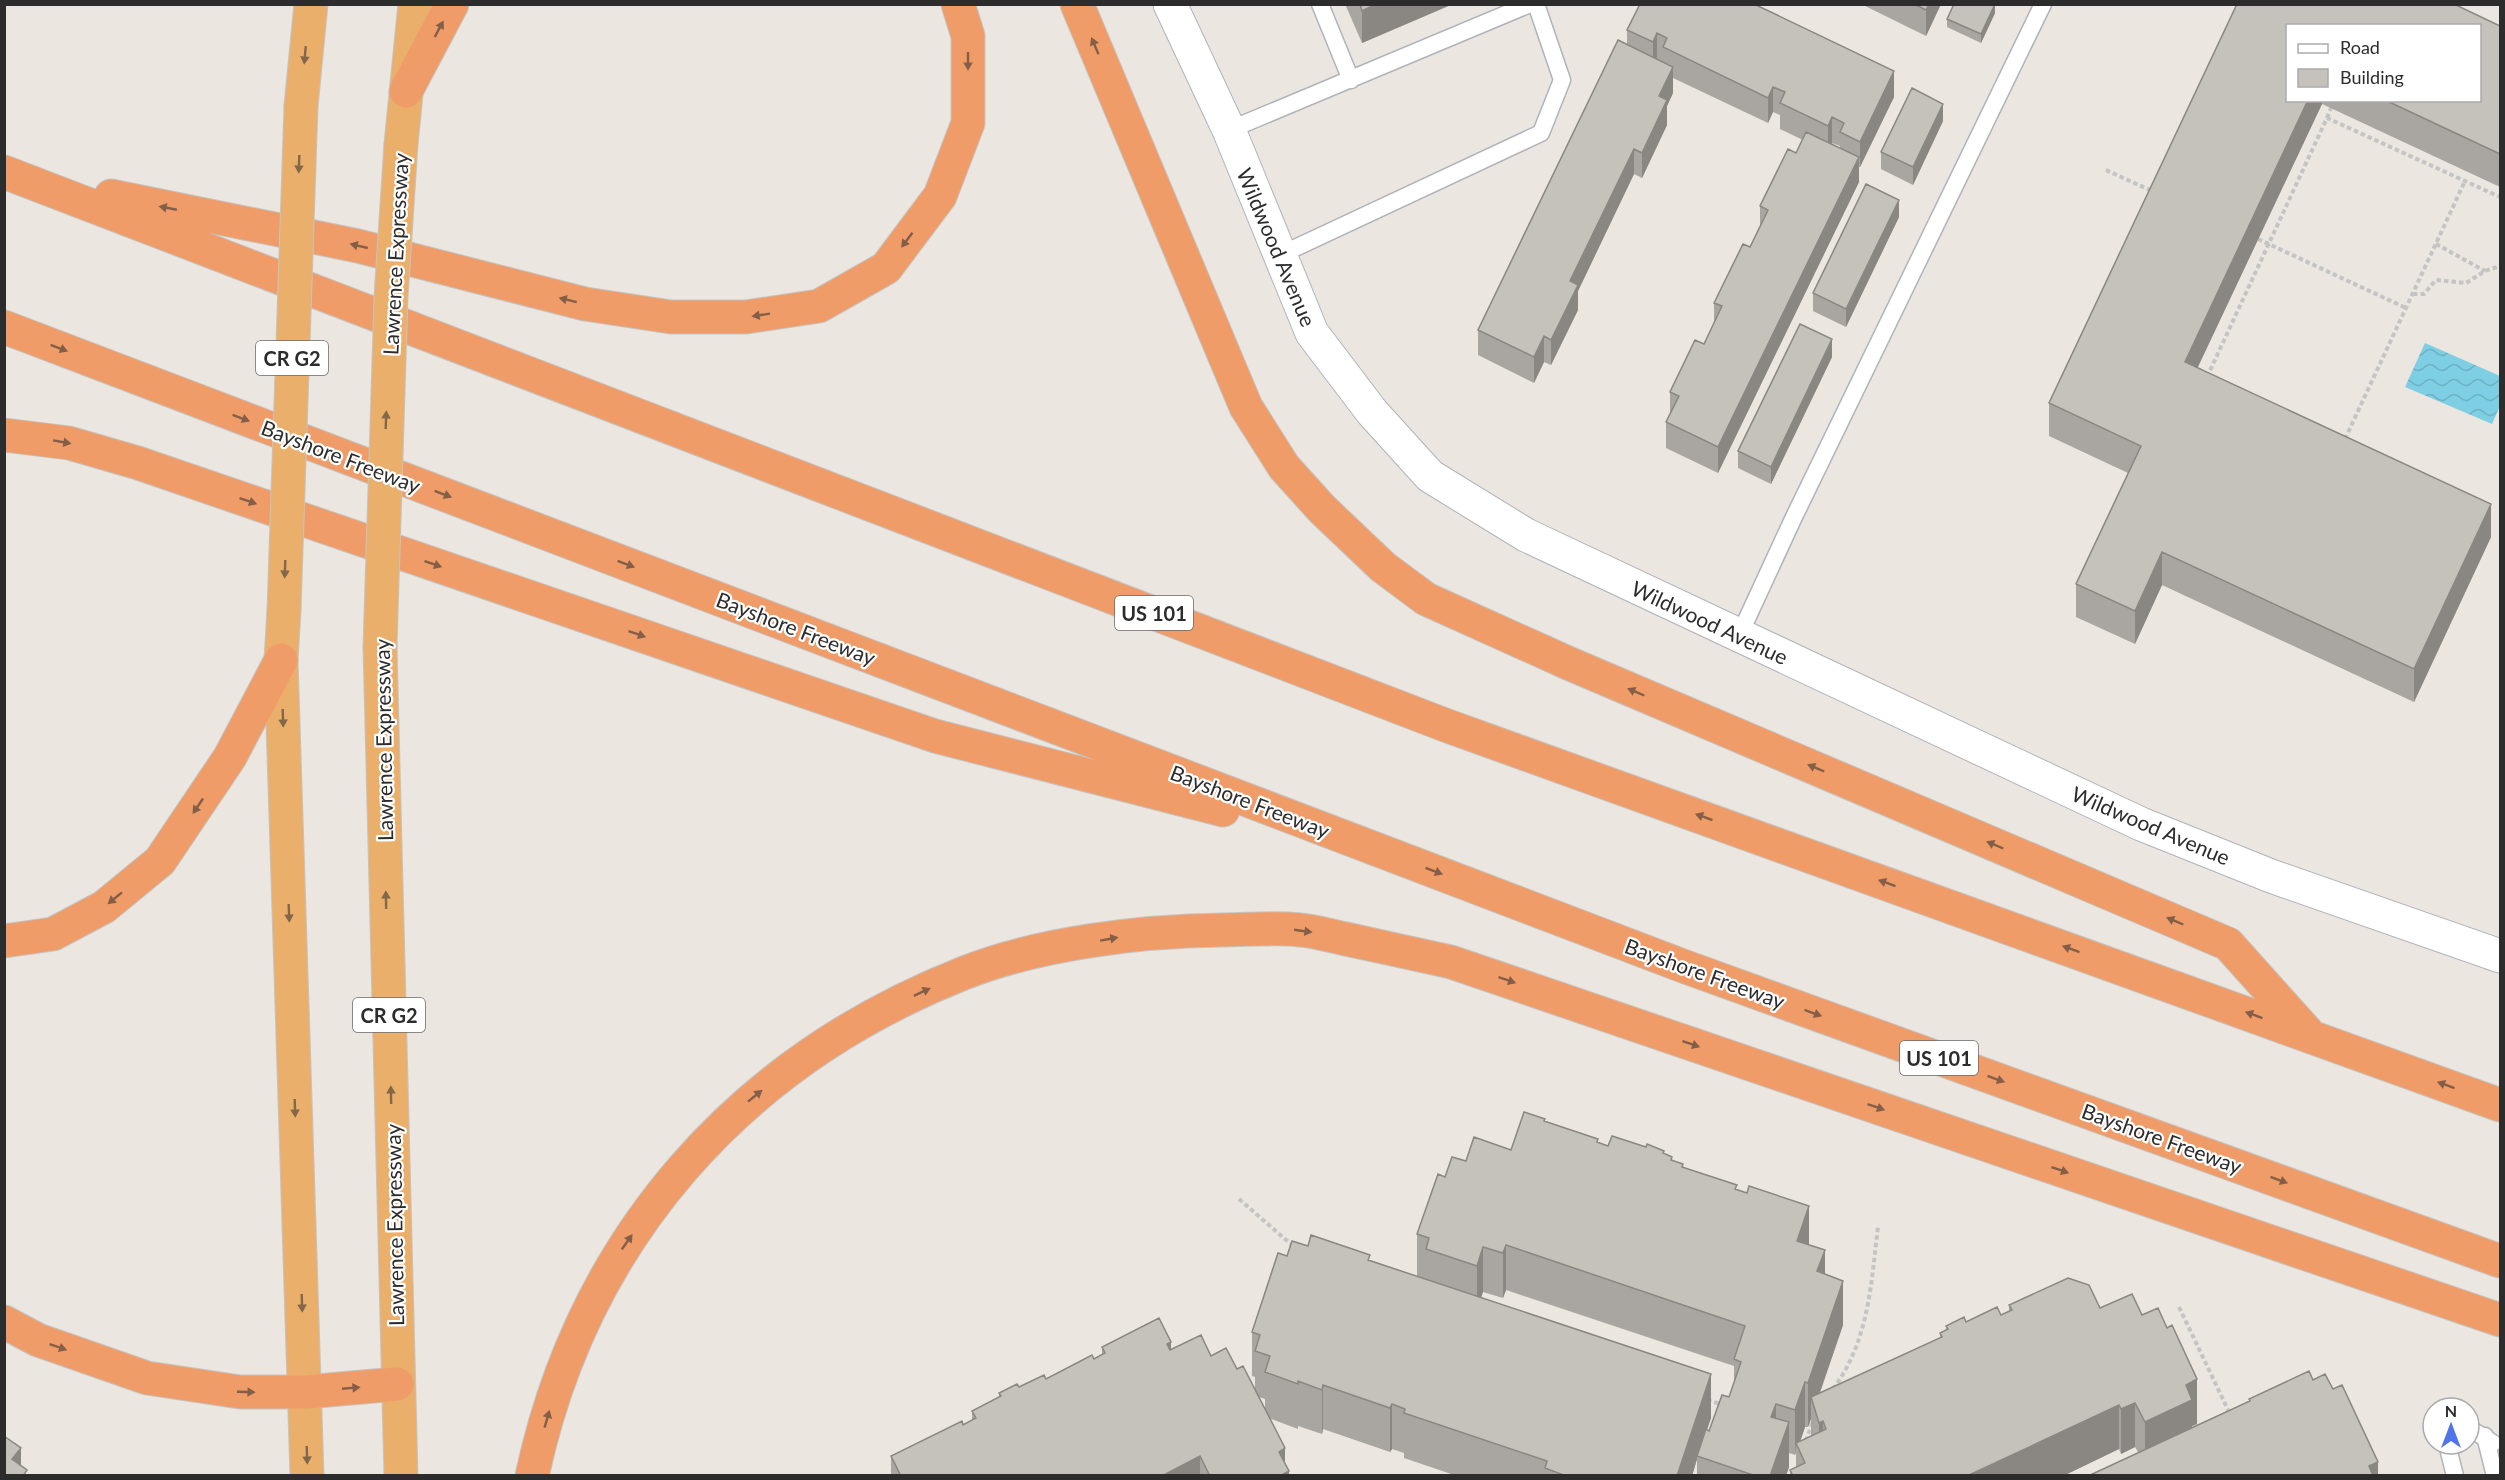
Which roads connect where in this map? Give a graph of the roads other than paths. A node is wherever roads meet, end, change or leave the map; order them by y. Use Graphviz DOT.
graph roads {
  1 [pos="310,4"];
  2 [pos="415,4"];
  3 [pos="452,4"];
  4 [pos="958,4"];
  5 [pos="1077,4"];
  6 [pos="1170,4"];
  7 [pos="1320,4"];
  8 [pos="1530,4"];
  9 [pos="1536,4"];
  10 [pos="2043,4"];
  11 [pos="1351,80"];
  12 [pos="406,91"];
  13 [pos="1228,130"];
  14 [pos="11,175"];
  15 [pos="1280,255"];
  16 [pos="4,327"];
  17 [pos="4,435"];
  18 [pos="1739,636"];
  19 [pos="281,660"];
  20 [pos="1379,850"];
  21 [pos="4,941"];
  22 [pos="2500,956"];
  23 [pos="2309,1035"];
  24 [pos="2500,1105"];
  25 [pos="2500,1261"];
  26 [pos="2500,1320"];
  27 [pos="4,1322"];
  28 [pos="397,1384"];
  29 [pos="305,1392"];
  30 [pos="2481,1434"];
  31 [pos="2485,1436"];
  32 [pos="2500,1449"];
  33 [pos="2450,1456"];
  34 [pos="308,1476"];
  35 [pos="401,1476"];
  36 [pos="532,1476"];
  37 [pos="2455,1476"];
  38 [pos="2495,1476"];
  1 -- 19 [label="highway, CR G2, one-way, bridge"];
  2 -- 12 [label="highway, Lawrence Expressway / CR G2"];
  12 -- 3 [label="highway, one-way"];
  4 -- 14 [label="highway, one-way"];
  23 -- 5 [label="highway, one-way"];
  6 -- 13 [label="street, Wildwood Avenue"];
  7 -- 11 [label="lane"];
  8 -- 11 [label="lane"];
  9 -- 15 [label="lane"];
  10 -- 18 [label="lane"];
  11 -- 13 [label="lane"];
  28 -- 12 [label="highway, Lawrence Expressway / CR G2, one-way, bridge"];
  13 -- 15 [label="street, Wildwood Avenue"];
  23 -- 14 [label="highway, US 101, one-way"];
  15 -- 18 [label="street, Wildwood Avenue"];
  16 -- 20 [label="highway, Bayshore Freeway / US 101, one-way"];
  17 -- 20 [label="highway, one-way"];
  18 -- 22 [label="street, Wildwood Avenue"];
  19 -- 21 [label="highway, one-way"];
  19 -- 29 [label="highway, CR G2, one-way"];
  20 -- 25 [label="highway, Bayshore Freeway / US 101, one-way"];
  24 -- 23 [label="highway, US 101, one-way"];
  36 -- 26 [label="highway, one-way"];
  27 -- 29 [label="highway, one-way"];
  29 -- 28 [label="highway, one-way"];
  28 -- 35 [label="highway, Lawrence Expressway / CR G2"];
  29 -- 34 [label="highway, CR G2, one-way"];
  30 -- 31 [label="lane"];
  31 -- 32 [label="lane"];
  31 -- 38 [label="lane"];
  33 -- 37 [label="lane"];
}
